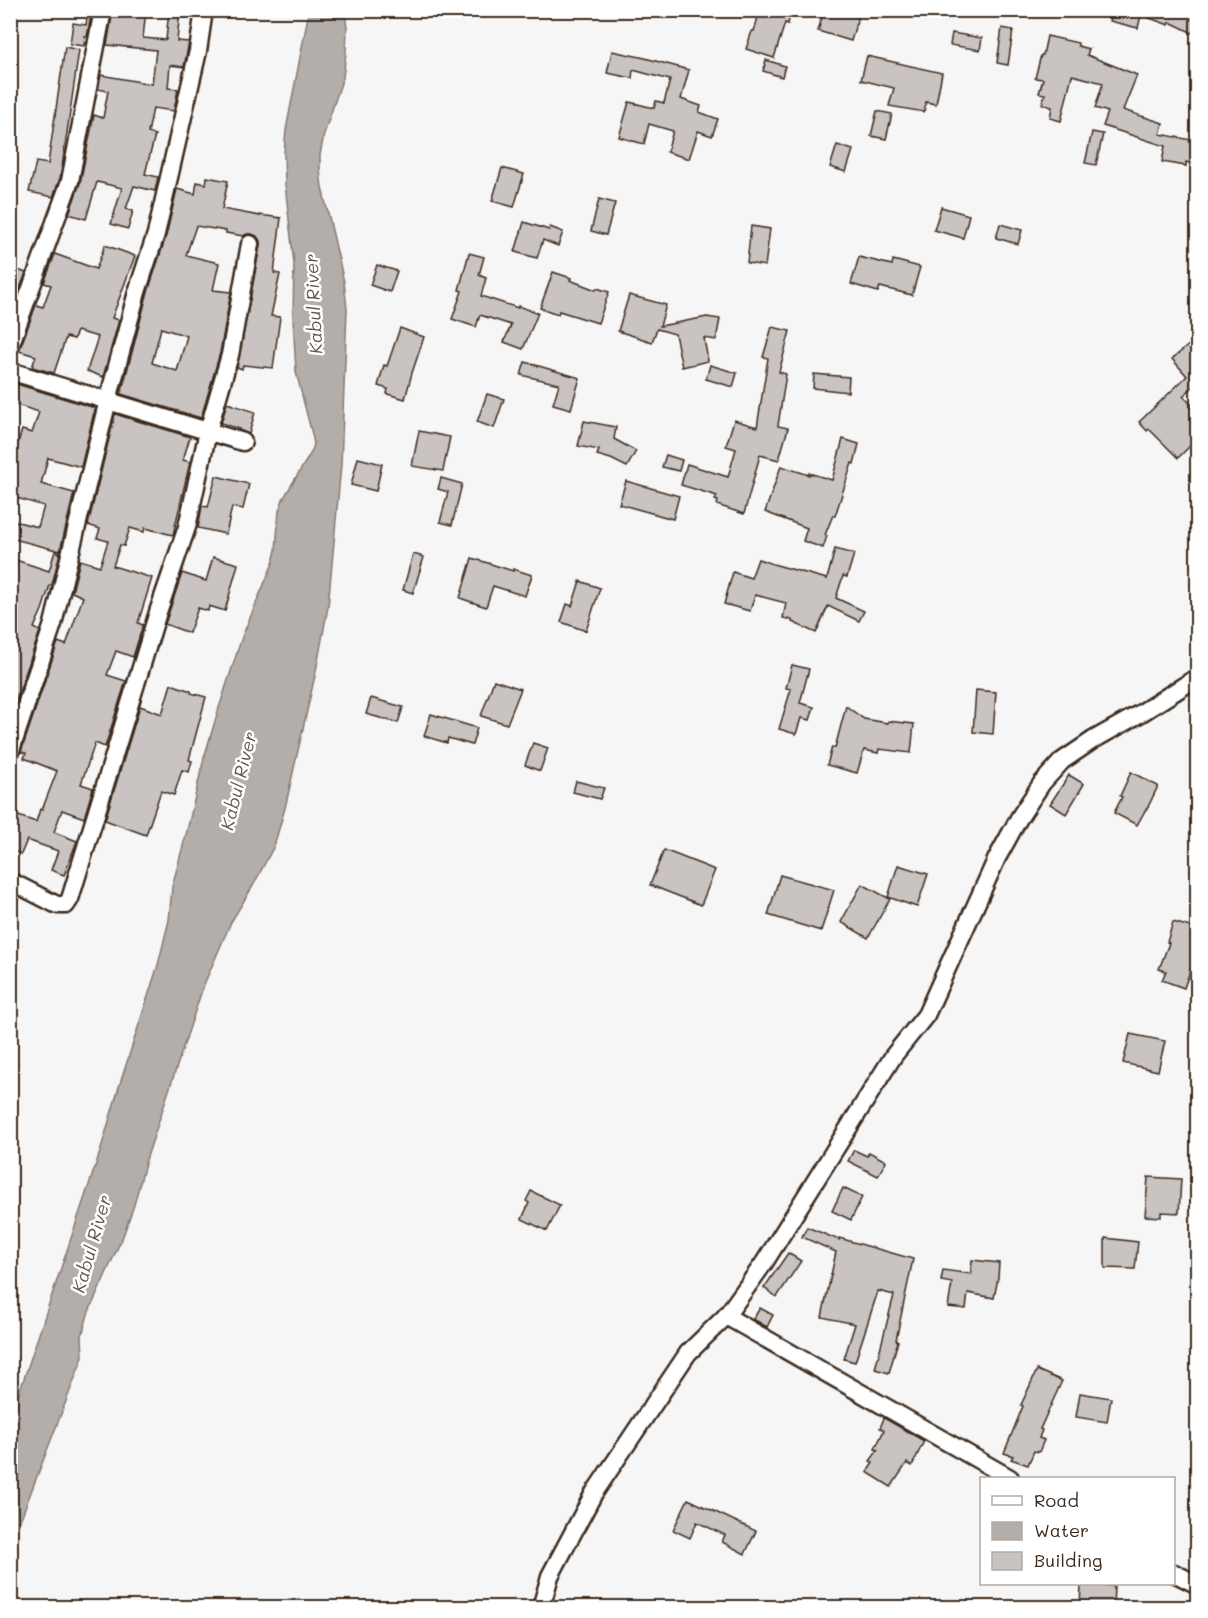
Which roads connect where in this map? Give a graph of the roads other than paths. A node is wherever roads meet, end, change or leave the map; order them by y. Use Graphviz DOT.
graph roads {
  1 [pos="103,10"];
  2 [pos="204,10"];
  3 [pos="250,244"];
  4 [pos="10,346"];
  5 [pos="10,371"];
  6 [pos="108,400"];
  7 [pos="208,431"];
  8 [pos="243,442"];
  9 [pos="1197,677"];
  10 [pos="10,753"];
  11 [pos="10,881"];
  12 [pos="726,1316"];
  13 [pos="1007,1477"];
  14 [pos="1175,1574"];
  15 [pos="1197,1585"];
  16 [pos="541,1608"];
  1 -- 4 [label="street"];
  2 -- 6 [label="street"];
  3 -- 7 [label="street"];
  5 -- 6 [label="street"];
  6 -- 7 [label="street"];
  6 -- 10 [label="street"];
  7 -- 8 [label="street"];
  7 -- 11 [label="street"];
  9 -- 12 [label="street"];
  12 -- 13 [label="street"];
  12 -- 16 [label="street"];
  14 -- 15 [label="street"];
}
